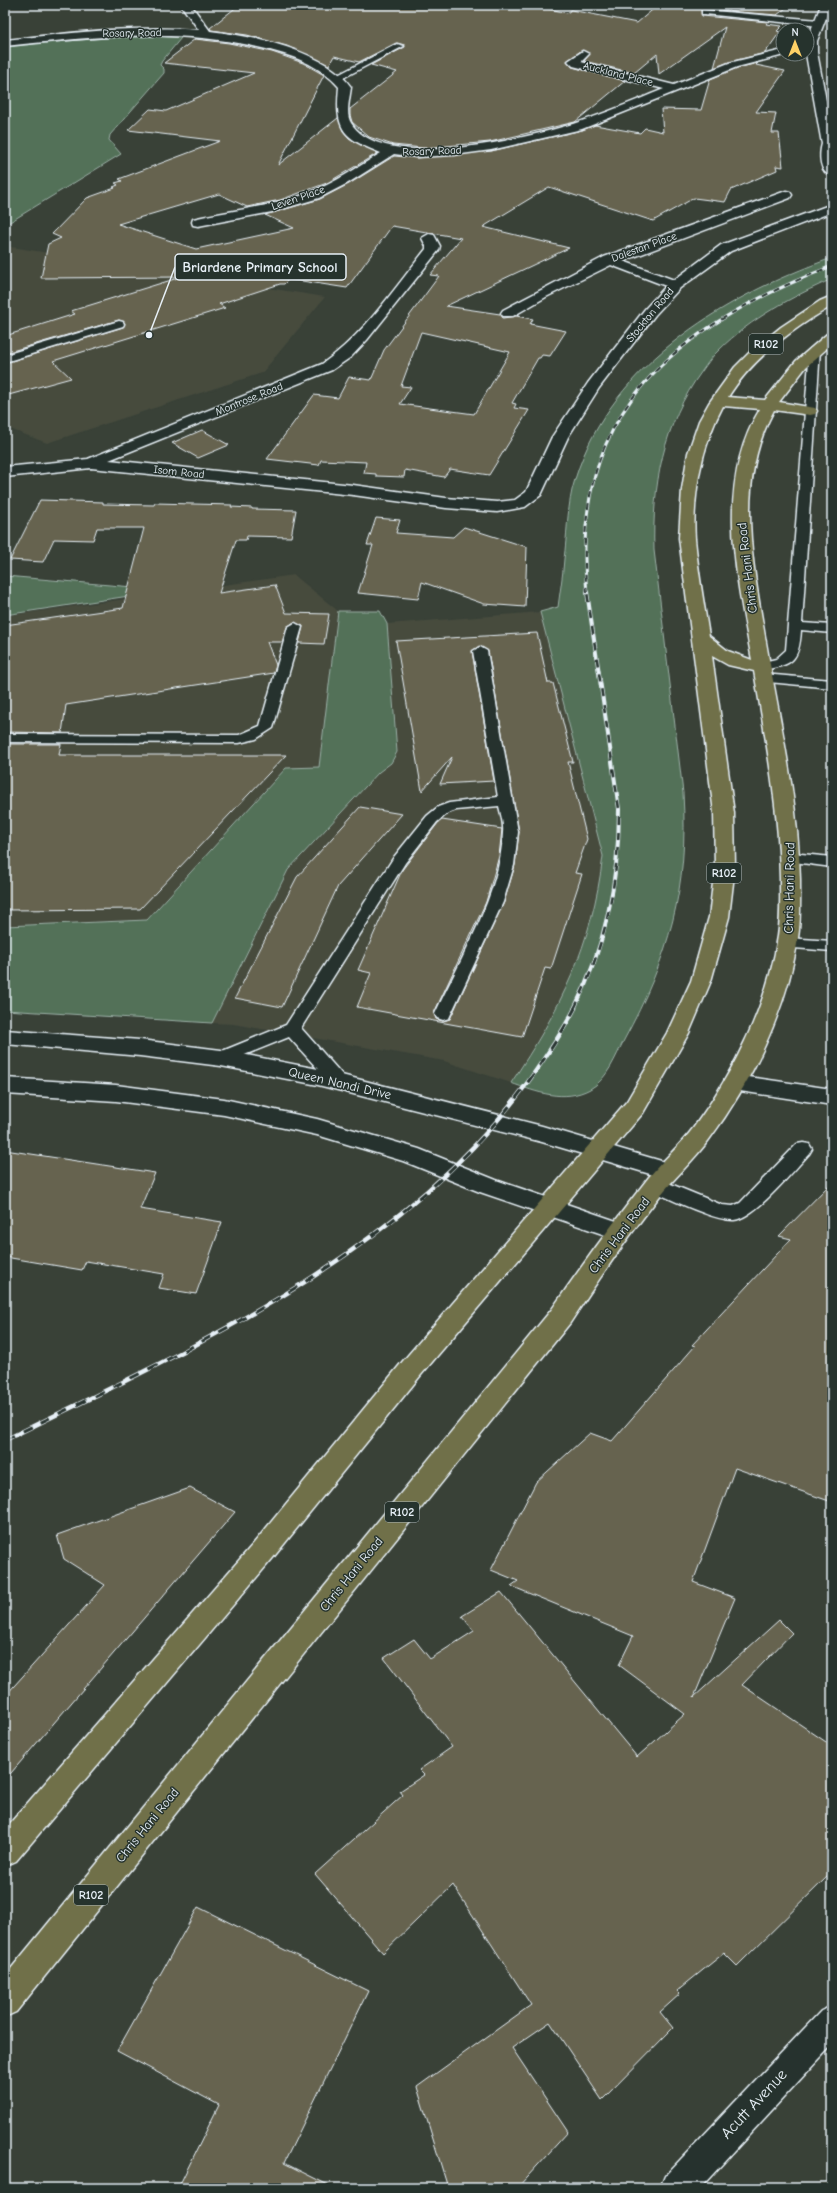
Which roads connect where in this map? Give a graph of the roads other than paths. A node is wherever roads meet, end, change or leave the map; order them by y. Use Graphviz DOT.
graph roads {
  1 [pos="186,5"];
  2 [pos="826,5"];
  3 [pos="705,12"];
  4 [pos="819,23"];
  5 [pos="832,24"];
  6 [pos="207,34"];
  7 [pos="815,35"];
  8 [pos="5,43"];
  9 [pos="400,46"];
  10 [pos="583,54"];
  11 [pos="775,55"];
  12 [pos="811,62"];
  13 [pos="338,77"];
  14 [pos="674,88"];
  15 [pos="830,146"];
  16 [pos="390,152"];
  17 [pos="832,172"];
  18 [pos="786,195"];
  19 [pos="832,208"];
  20 [pos="198,222"];
  21 [pos="430,238"];
  22 [pos="609,260"];
  23 [pos="675,285"];
  24 [pos="832,300"];
  25 [pos="508,313"];
  26 [pos="119,324"];
  27 [pos="832,337"];
  28 [pos="816,350"];
  29 [pos="5,359"];
  30 [pos="718,401"];
  31 [pos="770,405"];
  32 [pos="810,411"];
  33 [pos="91,463"];
  34 [pos="5,472"];
  35 [pos="533,495"];
  36 [pos="795,626"];
  37 [pos="295,627"];
  38 [pos="832,629"];
  39 [pos="701,638"];
  40 [pos="480,651"];
  41 [pos="761,673"];
  42 [pos="832,684"];
  43 [pos="5,738"];
  44 [pos="504,801"];
  45 [pos="791,858"];
  46 [pos="832,862"];
  47 [pos="787,943"];
  48 [pos="832,946"];
  49 [pos="443,1014"];
  50 [pos="292,1029"];
  51 [pos="5,1037"];
  52 [pos="221,1058"];
  53 [pos="340,1082"];
  54 [pos="735,1082"];
  55 [pos="5,1086"];
  56 [pos="832,1097"];
  57 [pos="598,1149"];
  58 [pos="803,1149"];
  59 [pos="662,1178"];
  60 [pos="551,1206"];
  61 [pos="620,1231"];
  62 [pos="5,1851"];
  63 [pos="5,2001"];
  64 [pos="832,2022"];
  65 [pos="677,2188"];
  1 -- 6 [label="street"];
  2 -- 4 [label="street"];
  3 -- 4 [label="lane"];
  4 -- 5 [label="street"];
  4 -- 7 [label="street"];
  6 -- 8 [label="street, Rosary Road"];
  6 -- 13 [label="street, Rosary Road"];
  9 -- 13 [label="lane"];
  10 -- 14 [label="street, Auckland Place"];
  11 -- 14 [label="street, Rosary Road"];
  12 -- 15 [label="street"];
  13 -- 16 [label="street, Rosary Road"];
  14 -- 16 [label="street, Rosary Road"];
  15 -- 17 [label="street"];
  16 -- 20 [label="street, Leven Place"];
  18 -- 22 [label="street, Dalestan Place"];
  19 -- 23 [label="street, Stockton Road"];
  21 -- 33 [label="street, Montrose Road"];
  22 -- 23 [label="street"];
  22 -- 25 [label="street, Dalestan Place"];
  23 -- 35 [label="street, Stockton Road"];
  24 -- 30 [label="main road, R102"];
  26 -- 29 [label="lane"];
  27 -- 28 [label="main road, Chris Hani Road / R102"];
  28 -- 31 [label="main road, Chris Hani Road / R102"];
  28 -- 32 [label="lane"];
  30 -- 31 [label="main road"];
  30 -- 39 [label="main road, R102"];
  31 -- 32 [label="main road"];
  31 -- 41 [label="main road, Chris Hani Road / R102"];
  32 -- 36 [label="lane"];
  33 -- 34 [label="street, Isom Road"];
  33 -- 35 [label="street, Isom Road"];
  36 -- 38 [label="lane"];
  36 -- 41 [label="lane"];
  37 -- 43 [label="lane"];
  39 -- 41 [label="main road"];
  39 -- 57 [label="main road, R102"];
  40 -- 44 [label="lane"];
  41 -- 42 [label="lane"];
  41 -- 45 [label="main road, Chris Hani Road / R102"];
  44 -- 49 [label="lane"];
  44 -- 50 [label="lane"];
  45 -- 46 [label="lane"];
  45 -- 47 [label="main road, Chris Hani Road / R102"];
  47 -- 48 [label="lane"];
  47 -- 54 [label="main road, Chris Hani Road / R102"];
  50 -- 52 [label="lane"];
  50 -- 53 [label="lane"];
  51 -- 52 [label="street, Queen Nandi Drive"];
  52 -- 53 [label="street, Queen Nandi Drive"];
  53 -- 57 [label="street, Queen Nandi Drive"];
  54 -- 56 [label="street"];
  54 -- 59 [label="main road, Chris Hani Road / R102"];
  55 -- 60 [label="street"];
  57 -- 59 [label="street, Queen Nandi Drive"];
  57 -- 60 [label="main road, R102"];
  58 -- 59 [label="lane"];
  59 -- 61 [label="main road, Chris Hani Road / R102"];
  60 -- 61 [label="street"];
  60 -- 62 [label="main road, R102"];
  61 -- 63 [label="main road, Chris Hani Road / R102"];
  64 -- 65 [label="street, Acutt Avenue"];
}
